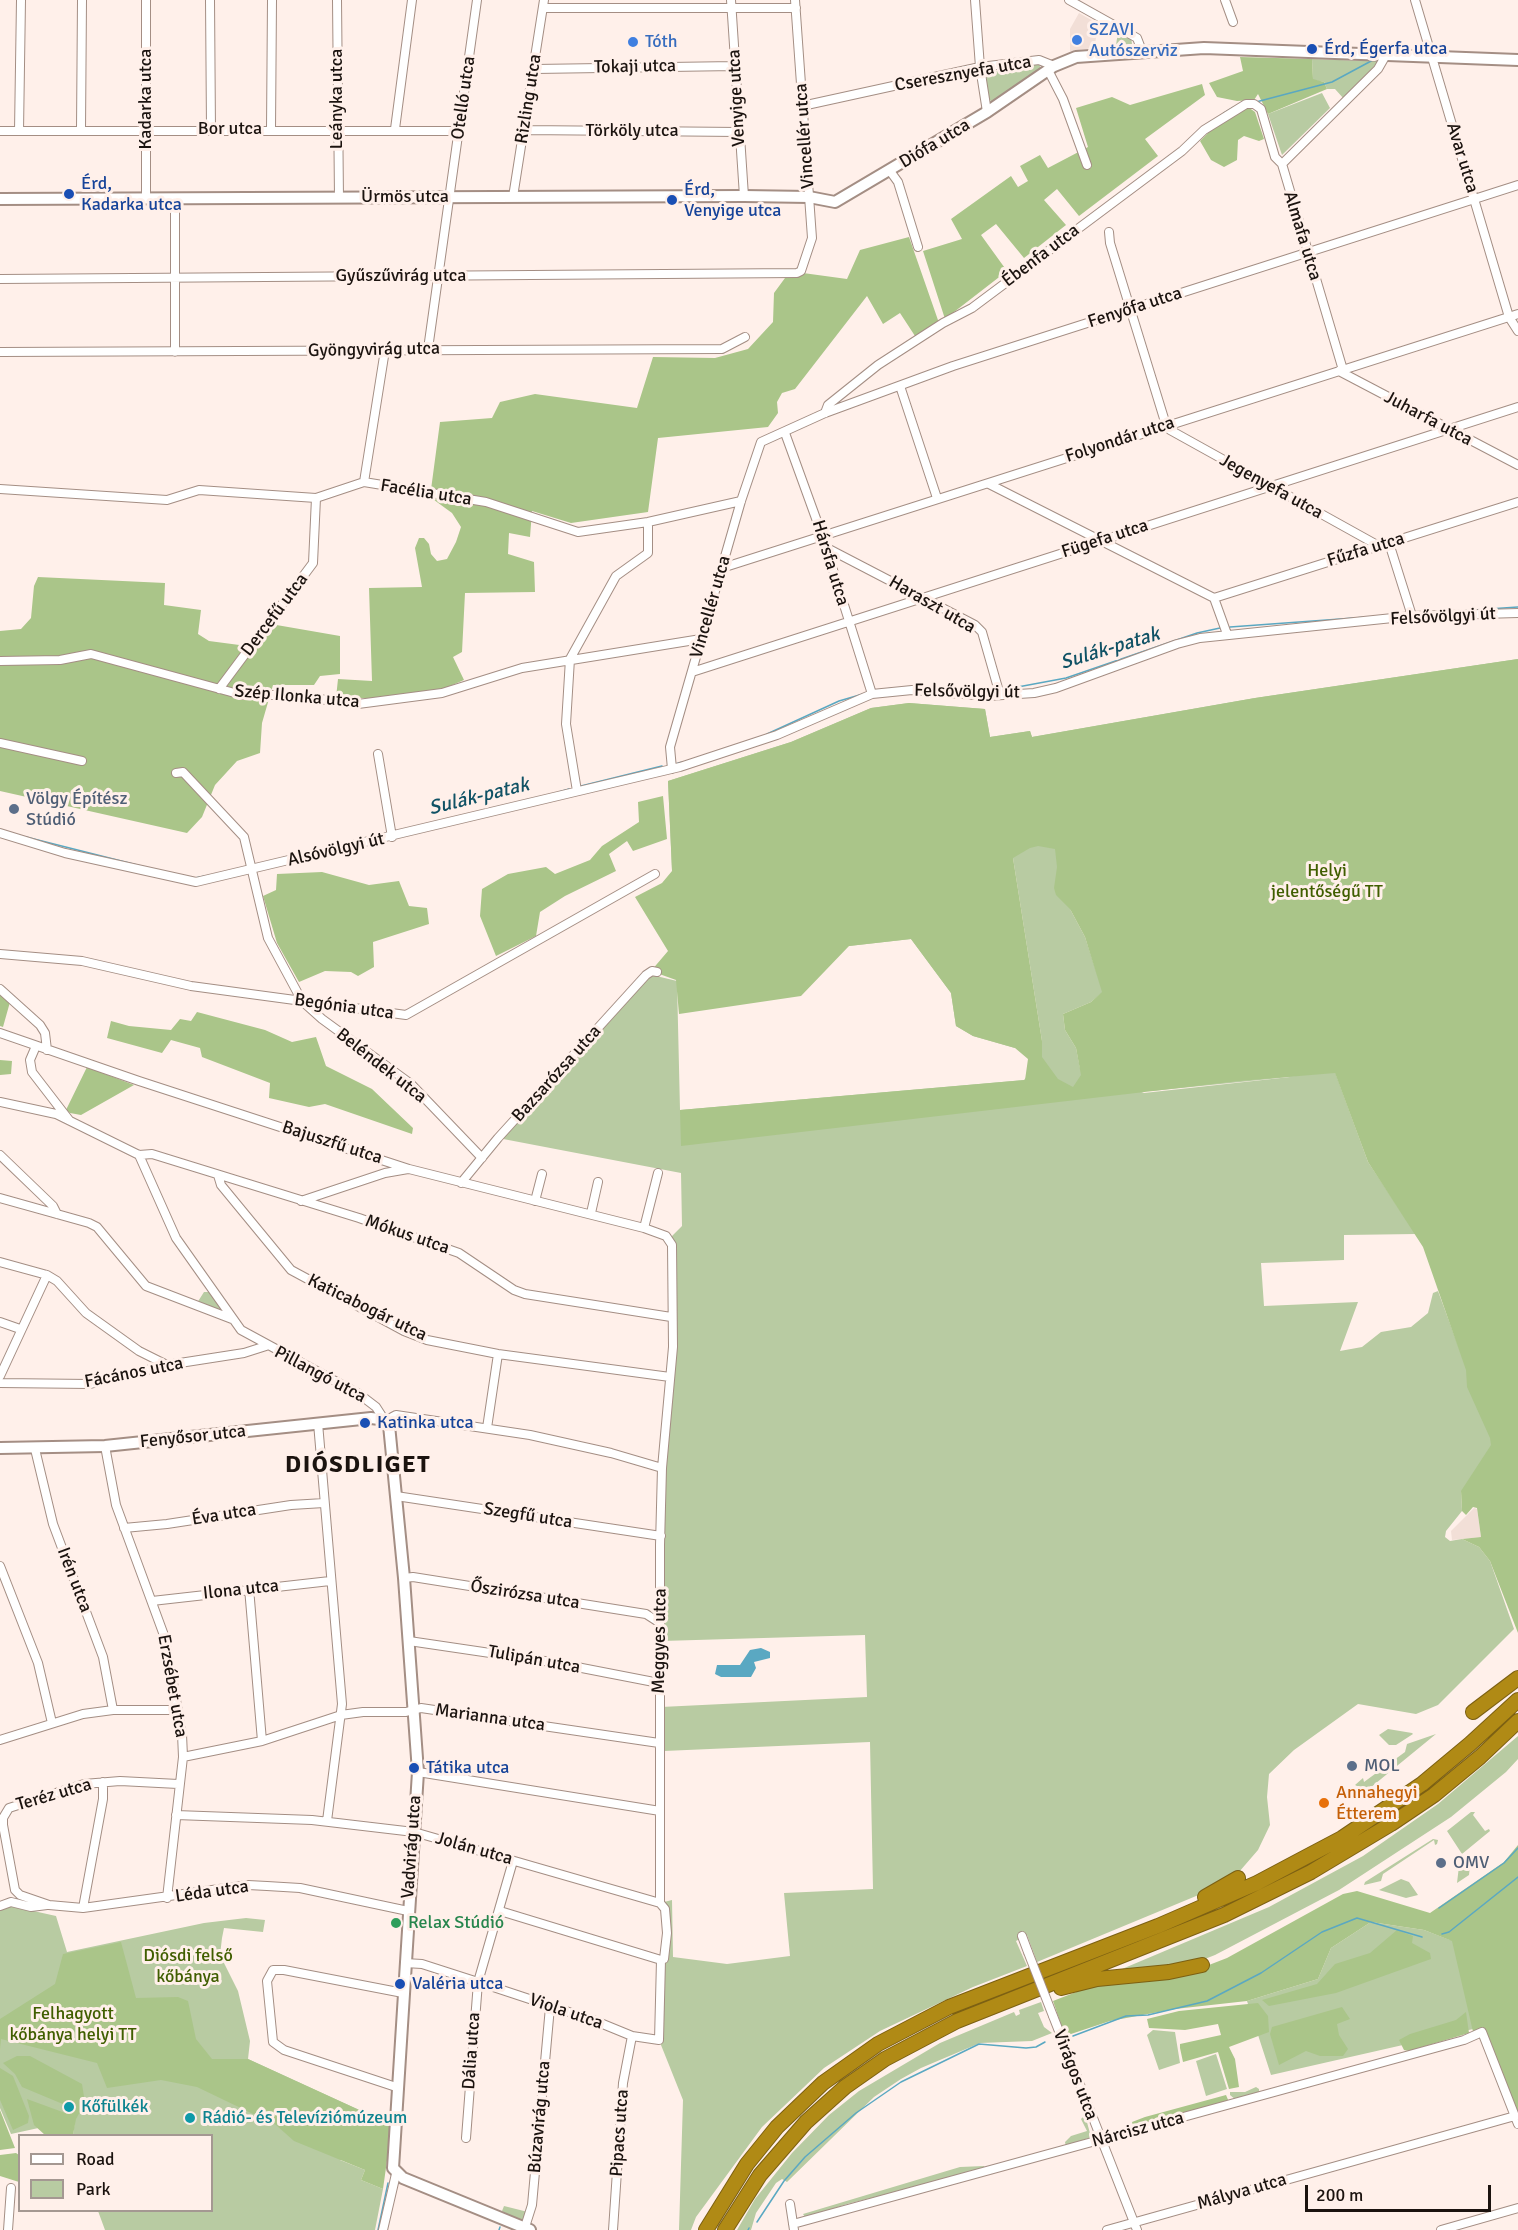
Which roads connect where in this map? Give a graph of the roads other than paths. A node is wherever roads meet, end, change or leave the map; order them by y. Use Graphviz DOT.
graph roads {
  1 [pos="21,0"];
  2 [pos="82,0"];
  3 [pos="146,0"];
  4 [pos="210,0"];
  5 [pos="272,0"];
  6 [pos="337,0"];
  7 [pos="412,0"];
  8 [pos="477,0"];
  9 [pos="975,0"];
  10 [pos="1069,0"];
  11 [pos="1225,0"];
  12 [pos="1414,0"];
  13 [pos="732,3"];
  14 [pos="544,4"];
  15 [pos="796,4"];
  16 [pos="1233,22"];
  17 [pos="1142,51"];
  18 [pos="1386,55"];
  19 [pos="1432,57"];
  20 [pos="1518,60"];
  21 [pos="735,66"];
  22 [pos="980,67"];
  23 [pos="1051,68"];
  24 [pos="535,69"];
  25 [pos="1258,105"];
  26 [pos="802,106"];
  27 [pos="987,112"];
  28 [pos="81,129"];
  29 [pos="211,129"];
  30 [pos="271,129"];
  31 [pos="337,129"];
  32 [pos="395,129"];
  33 [pos="147,130"];
  34 [pos="524,130"];
  35 [pos="0,131"];
  36 [pos="19,131"];
  37 [pos="459,131"];
  38 [pos="739,132"];
  39 [pos="1282,164"];
  40 [pos="1087,165"];
  41 [pos="890,171"];
  42 [pos="1518,185"];
  43 [pos="744,196"];
  44 [pos="448,197"];
  45 [pos="513,197"];
  46 [pos="809,197"];
  47 [pos="146,198"];
  48 [pos="175,198"];
  49 [pos="339,198"];
  50 [pos="0,199"];
  51 [pos="1474,200"];
  52 [pos="1109,231"];
  53 [pos="918,247"];
  54 [pos="1307,251"];
  55 [pos="801,271"];
  56 [pos="438,275"];
  57 [pos="176,276"];
  58 [pos="0,279"];
  59 [pos="1132,310"];
  60 [pos="1518,314"];
  61 [pos="1509,317"];
  62 [pos="1518,331"];
  63 [pos="745,337"];
  64 [pos="428,349"];
  65 [pos="385,350"];
  66 [pos="0,352"];
  67 [pos="175,352"];
  68 [pos="1341,371"];
  69 [pos="900,386"];
  70 [pos="1518,407"];
  71 [pos="825,413"];
  72 [pos="1166,425"];
  73 [pos="1448,430"];
  74 [pos="785,433"];
  75 [pos="758,446"];
  76 [pos="1518,465"];
  77 [pos="364,482"];
  78 [pos="989,484"];
  79 [pos="1270,487"];
  80 [pos="0,489"];
  81 [pos="316,498"];
  82 [pos="938,498"];
  83 [pos="741,501"];
  84 [pos="1518,502"];
  85 [pos="648,522"];
  86 [pos="822,535"];
  87 [pos="1098,541"];
  88 [pos="1389,543"];
  89 [pos="1379,546"];
  90 [pos="825,547"];
  91 [pos="722,568"];
  92 [pos="925,598"];
  93 [pos="1214,598"];
  94 [pos="1518,613"];
  95 [pos="1412,616"];
  96 [pos="848,622"];
  97 [pos="1227,634"];
  98 [pos="701,639"];
  99 [pos="570,659"];
  100 [pos="0,662"];
  101 [pos="692,672"];
  102 [pos="219,689"];
  103 [pos="872,694"];
  104 [pos="1000,695"];
  105 [pos="0,743"];
  106 [pos="378,754"];
  107 [pos="82,761"];
  108 [pos="672,769"];
  109 [pos="176,773"];
  110 [pos="577,791"];
  111 [pos="0,833"];
  112 [pos="392,837"];
  113 [pos="252,870"];
  114 [pos="655,874"];
  115 [pos="0,954"];
  116 [pos="657,972"];
  117 [pos="0,989"];
  118 [pos="302,1001"];
  119 [pos="0,1033"];
  120 [pos="36,1046"];
  121 [pos="47,1050"];
  122 [pos="0,1102"];
  123 [pos="70,1121"];
  124 [pos="0,1155"];
  125 [pos="139,1155"];
  126 [pos="482,1158"];
  127 [pos="409,1169"];
  128 [pos="658,1173"];
  129 [pos="542,1174"];
  130 [pos="218,1175"];
  131 [pos="598,1182"];
  132 [pos="461,1183"];
  133 [pos="0,1198"];
  134 [pos="535,1201"];
  135 [pos="300,1202"];
  136 [pos="591,1213"];
  137 [pos="57,1214"];
  138 [pos="644,1228"];
  139 [pos="669,1239"];
  140 [pos="0,1262"];
  141 [pos="47,1275"];
  142 [pos="671,1317"];
  143 [pos="232,1319"];
  144 [pos="0,1322"];
  145 [pos="20,1329"];
  146 [pos="266,1346"];
  147 [pos="498,1354"];
  148 [pos="167,1365"];
  149 [pos="0,1377"];
  150 [pos="670,1377"];
  151 [pos="0,1383"];
  152 [pos="385,1421"];
  153 [pos="318,1424"];
  154 [pos="486,1428"];
  155 [pos="105,1446"];
  156 [pos="0,1448"];
  157 [pos="35,1449"];
  158 [pos="662,1468"];
  159 [pos="396,1496"];
  160 [pos="324,1503"];
  161 [pos="124,1528"];
  162 [pos="661,1536"];
  163 [pos="0,1566"];
  164 [pos="404,1578"];
  165 [pos="330,1581"];
  166 [pos="249,1588"];
  167 [pos="152,1601"];
  168 [pos="661,1605"];
  169 [pos="646,1614"];
  170 [pos="660,1623"];
  171 [pos="409,1641"];
  172 [pos="1518,1678"];
  173 [pos="659,1683"];
  174 [pos="1518,1700"];
  175 [pos="112,1710"];
  176 [pos="177,1710"];
  177 [pos="414,1710"];
  178 [pos="1473,1712"];
  179 [pos="341,1715"];
  180 [pos="1518,1721"];
  181 [pos="52,1723"];
  182 [pos="2,1740"];
  183 [pos="262,1741"];
  184 [pos="659,1743"];
  185 [pos="183,1757"];
  186 [pos="418,1772"];
  187 [pos="103,1782"];
  188 [pos="178,1784"];
  189 [pos="660,1811"];
  190 [pos="176,1815"];
  191 [pos="327,1821"];
  192 [pos="414,1832"];
  193 [pos="513,1861"];
  194 [pos="1238,1878"];
  195 [pos="17,1893"];
  196 [pos="167,1898"];
  197 [pos="660,1903"];
  198 [pos="48,1905"];
  199 [pos="0,1906"];
  200 [pos="83,1908"];
  201 [pos="408,1911"];
  202 [pos="500,1911"];
  203 [pos="1158,1926"];
  204 [pos="1022,1936"];
  205 [pos="661,1960"];
  206 [pos="405,1963"];
  207 [pos="1202,1965"];
  208 [pos="478,1982"];
  209 [pos="1032,1991"];
  210 [pos="403,1993"];
  211 [pos="550,2007"];
  212 [pos="632,2036"];
  213 [pos="659,2040"];
  214 [pos="396,2087"];
  215 [pos="1516,2120"];
  216 [pos="466,2138"];
  217 [pos="1100,2140"];
  218 [pos="394,2171"];
  219 [pos="10,2188"];
  220 [pos="790,2204"];
  221 [pos="1518,2208"];
  222 [pos="506,2225"];
  223 [pos="1135,2226"];
  224 [pos="793,2227"];
  225 [pos="528,2229"];
  226 [pos="8,2230"];
  227 [pos="383,2230"];
  228 [pos="613,2230"];
  229 [pos="706,2230"];
  230 [pos="725,2230"];
  231 [pos="1107,2230"];
  232 [pos="1441,2230"];
  1 -- 36 [label="street"];
  2 -- 28 [label="street"];
  3 -- 33 [label="street, Kadarka utca"];
  4 -- 29 [label="street"];
  5 -- 30 [label="street"];
  6 -- 31 [label="street, Leányka utca"];
  7 -- 32 [label="street"];
  8 -- 37 [label="street, Otelló utca"];
  9 -- 22 [label="street"];
  10 -- 17 [label="street"];
  11 -- 16 [label="street"];
  12 -- 19 [label="street, Avar utca"];
  13 -- 14 [label="street"];
  13 -- 15 [label="street"];
  13 -- 21 [label="street, Venyige utca"];
  14 -- 24 [label="street, Rizling utca"];
  15 -- 26 [label="street, Vincellér utca"];
  17 -- 18 [label="street, Cseresznyefa utca"];
  17 -- 23 [label="street, Cseresznyefa utca"];
  18 -- 19 [label="street, Cseresznyefa utca"];
  18 -- 39 [label="street"];
  19 -- 20 [label="street, Cseresznyefa utca"];
  19 -- 51 [label="street, Avar utca"];
  21 -- 24 [label="street, Tokaji utca"];
  21 -- 38 [label="street, Venyige utca"];
  22 -- 23 [label="street, Cseresznyefa utca"];
  22 -- 26 [label="street, Cseresznyefa utca"];
  22 -- 27 [label="street"];
  23 -- 27 [label="street, Diófa utca"];
  23 -- 40 [label="street"];
  24 -- 34 [label="street, Rizling utca"];
  25 -- 39 [label="street, Almafa utca"];
  25 -- 71 [label="street, Ébenfa utca"];
  26 -- 46 [label="street, Vincellér utca"];
  27 -- 41 [label="street, Diófa utca"];
  28 -- 33 [label="street, Bor utca"];
  28 -- 36 [label="street, Bor utca"];
  29 -- 30 [label="street, Bor utca"];
  29 -- 33 [label="street, Bor utca"];
  30 -- 31 [label="street, Bor utca"];
  31 -- 32 [label="street, Bor utca"];
  31 -- 49 [label="street, Leányka utca"];
  32 -- 37 [label="street, Bor utca"];
  33 -- 47 [label="street, Kadarka utca"];
  34 -- 38 [label="street, Törköly utca"];
  34 -- 45 [label="street, Rizling utca"];
  35 -- 36 [label="street, Bor utca"];
  37 -- 44 [label="street, Otelló utca"];
  38 -- 43 [label="street, Venyige utca"];
  39 -- 54 [label="street, Almafa utca"];
  41 -- 46 [label="street, Diófa utca"];
  41 -- 53 [label="street"];
  42 -- 51 [label="street, Fenyőfa utca"];
  43 -- 45 [label="street, Ürmös utca"];
  43 -- 46 [label="street, Ürmös utca"];
  44 -- 45 [label="street, Ürmös utca"];
  44 -- 49 [label="street, Ürmös utca"];
  44 -- 56 [label="street, Otelló utca"];
  46 -- 55 [label="street, Vincellér utca"];
  47 -- 48 [label="street, Ürmös utca"];
  47 -- 50 [label="street, Ürmös utca"];
  48 -- 49 [label="street, Ürmös utca"];
  48 -- 57 [label="street"];
  51 -- 54 [label="street, Fenyőfa utca"];
  51 -- 61 [label="street, Avar utca"];
  52 -- 59 [label="street"];
  54 -- 59 [label="street, Fenyőfa utca"];
  54 -- 68 [label="street, Almafa utca"];
  55 -- 56 [label="street, Gyűszűvirág utca"];
  56 -- 57 [label="street, Gyűszűvirág utca"];
  56 -- 64 [label="street, Otelló utca"];
  57 -- 58 [label="street, Gyűszűvirág utca"];
  57 -- 67 [label="street"];
  59 -- 69 [label="street, Fenyőfa utca"];
  59 -- 72 [label="street"];
  60 -- 61 [label="street, Folyondár utca"];
  61 -- 62 [label="street, Avar utca"];
  61 -- 68 [label="street, Folyondár utca"];
  63 -- 64 [label="street, Gyöngyvirág utca"];
  64 -- 65 [label="street, Gyöngyvirág utca"];
  65 -- 67 [label="street, Gyöngyvirág utca"];
  65 -- 77 [label="street"];
  66 -- 67 [label="street, Gyöngyvirág utca"];
  68 -- 72 [label="street, Folyondár utca"];
  68 -- 73 [label="street, Juharfa utca"];
  69 -- 71 [label="street, Fenyőfa utca"];
  69 -- 82 [label="street"];
  70 -- 73 [label="street, Fügefa utca"];
  71 -- 74 [label="street, Fenyőfa utca"];
  72 -- 78 [label="street, Folyondár utca"];
  72 -- 79 [label="street, Jegenyefa utca"];
  73 -- 76 [label="street, Juharfa utca"];
  73 -- 79 [label="street, Fügefa utca"];
  74 -- 75 [label="street, Fenyőfa utca"];
  74 -- 86 [label="street, Hársfa utca"];
  75 -- 83 [label="street, Vincellér utca"];
  77 -- 81 [label="street, Facélia utca"];
  77 -- 85 [label="street, Facélia utca"];
  78 -- 82 [label="street, Folyondár utca"];
  78 -- 87 [label="street"];
  79 -- 87 [label="street, Fügefa utca"];
  79 -- 89 [label="street, Jegenyefa utca"];
  80 -- 81 [label="street, Facélia utca"];
  81 -- 102 [label="street, Dercefű utca"];
  82 -- 86 [label="street, Folyondár utca"];
  83 -- 85 [label="street, Facélia utca"];
  83 -- 91 [label="street, Vincellér utca"];
  84 -- 88 [label="street, Fűzfa utca"];
  85 -- 99 [label="street"];
  86 -- 90 [label="street, Hársfa utca"];
  86 -- 91 [label="street, Folyondár utca"];
  87 -- 92 [label="street, Fügefa utca"];
  87 -- 93 [label="street"];
  88 -- 89 [label="street, Fűzfa utca"];
  88 -- 95 [label="street"];
  89 -- 93 [label="street, Fűzfa utca"];
  90 -- 92 [label="street, Haraszt utca"];
  90 -- 96 [label="street, Hársfa utca"];
  91 -- 98 [label="street, Vincellér utca"];
  92 -- 96 [label="street, Fügefa utca"];
  92 -- 104 [label="street, Haraszt utca"];
  93 -- 97 [label="street"];
  94 -- 95 [label="street, Felsővölgyi út"];
  95 -- 97 [label="street, Felsővölgyi út"];
  96 -- 101 [label="street, Fügefa utca"];
  96 -- 103 [label="street, Hársfa utca"];
  97 -- 104 [label="street, Felsővölgyi út"];
  98 -- 99 [label="street, Szép Ilonka utca"];
  98 -- 101 [label="street, Vincellér utca"];
  99 -- 102 [label="street, Szép Ilonka utca"];
  99 -- 110 [label="street"];
  100 -- 102 [label="street, Szép Ilonka utca"];
  101 -- 108 [label="street, Vincellér utca"];
  103 -- 104 [label="street, Felsővölgyi út"];
  103 -- 108 [label="street, Felsővölgyi út"];
  105 -- 107 [label="street"];
  106 -- 112 [label="street"];
  108 -- 110 [label="street, Alsóvölgyi út"];
  109 -- 113 [label="street, Beléndek utca"];
  110 -- 112 [label="street, Alsóvölgyi út"];
  111 -- 113 [label="street, Alsóvölgyi út"];
  112 -- 113 [label="street, Alsóvölgyi út"];
  113 -- 118 [label="street, Beléndek utca"];
  114 -- 118 [label="street, Begónia utca"];
  115 -- 118 [label="street, Begónia utca"];
  116 -- 126 [label="street, Bazsarózsa utca"];
  117 -- 121 [label="street"];
  118 -- 126 [label="street, Beléndek utca"];
  119 -- 120 [label="street, Bajuszfű utca"];
  120 -- 121 [label="street, Bajuszfű utca"];
  120 -- 123 [label="street"];
  121 -- 127 [label="street, Bajuszfű utca"];
  122 -- 123 [label="street, Mókus utca"];
  123 -- 125 [label="street, Mókus utca"];
  124 -- 137 [label="street"];
  125 -- 130 [label="street, Mókus utca"];
  125 -- 143 [label="street, Pillangó utca"];
  126 -- 132 [label="street, Bazsarózsa utca"];
  127 -- 132 [label="street, Bajuszfű utca"];
  127 -- 135 [label="street"];
  128 -- 138 [label="street"];
  129 -- 134 [label="street"];
  130 -- 135 [label="street, Mókus utca"];
  130 -- 147 [label="street, Katicabogár utca"];
  131 -- 136 [label="street"];
  132 -- 134 [label="street, Bajuszfű utca"];
  133 -- 137 [label="street"];
  134 -- 136 [label="street, Bajuszfű utca"];
  135 -- 142 [label="street, Mókus utca"];
  136 -- 138 [label="street, Bajuszfű utca"];
  137 -- 143 [label="street"];
  138 -- 139 [label="street, Bajuszfű utca"];
  139 -- 142 [label="street, Meggyes utca"];
  140 -- 141 [label="street"];
  141 -- 145 [label="street"];
  141 -- 148 [label="street"];
  142 -- 150 [label="street, Meggyes utca"];
  143 -- 146 [label="street, Pillangó utca"];
  144 -- 145 [label="street"];
  145 -- 149 [label="street"];
  146 -- 148 [label="street, Fácános utca"];
  146 -- 152 [label="street, Pillangó utca"];
  147 -- 150 [label="street, Katicabogár utca"];
  147 -- 154 [label="street"];
  148 -- 151 [label="street, Fácános utca"];
  150 -- 158 [label="street, Meggyes utca"];
  152 -- 153 [label="street, Fenyősor utca"];
  152 -- 154 [label="street"];
  152 -- 159 [label="street, Vadvirág utca"];
  153 -- 155 [label="street, Fenyősor utca"];
  153 -- 160 [label="street"];
  154 -- 158 [label="street"];
  155 -- 157 [label="street, Fenyősor utca"];
  155 -- 161 [label="street, Erzsébet utca"];
  156 -- 157 [label="street, Fenyősor utca"];
  157 -- 175 [label="street, Irén utca"];
  158 -- 162 [label="street, Meggyes utca"];
  159 -- 162 [label="street, Szegfű utca"];
  159 -- 164 [label="street, Vadvirág utca"];
  160 -- 161 [label="street, Éva utca"];
  160 -- 165 [label="street"];
  161 -- 167 [label="street, Erzsébet utca"];
  162 -- 168 [label="street, Meggyes utca"];
  163 -- 181 [label="street"];
  164 -- 169 [label="street, Őszirózsa utca"];
  164 -- 171 [label="street, Vadvirág utca"];
  165 -- 166 [label="street, Ilona utca"];
  165 -- 179 [label="street"];
  166 -- 167 [label="street, Ilona utca"];
  166 -- 183 [label="street"];
  167 -- 176 [label="street, Erzsébet utca"];
  168 -- 169 [label="street"];
  168 -- 170 [label="street, Meggyes utca"];
  169 -- 170 [label="street, Őszirózsa utca"];
  170 -- 173 [label="street, Meggyes utca"];
  171 -- 173 [label="street, Tulipán utca"];
  171 -- 177 [label="street, Vadvirág utca"];
  172 -- 178 [label="highway"];
  173 -- 184 [label="street, Meggyes utca"];
  174 -- 203 [label="highway"];
  175 -- 176 [label="street"];
  175 -- 181 [label="street"];
  176 -- 185 [label="street, Erzsébet utca"];
  177 -- 179 [label="street, Marianna utca"];
  177 -- 184 [label="street, Marianna utca"];
  177 -- 186 [label="street, Vadvirág utca"];
  179 -- 183 [label="street, Marianna utca"];
  179 -- 191 [label="street"];
  180 -- 209 [label="highway"];
  181 -- 182 [label="street"];
  183 -- 185 [label="street, Marianna utca"];
  184 -- 189 [label="street, Meggyes utca"];
  185 -- 188 [label="street, Erzsébet utca"];
  186 -- 189 [label="street"];
  186 -- 192 [label="street, Vadvirág utca"];
  187 -- 188 [label="street, Teréz utca"];
  187 -- 195 [label="street, Teréz utca"];
  187 -- 200 [label="street"];
  188 -- 190 [label="street, Erzsébet utca"];
  189 -- 197 [label="street, Meggyes utca"];
  190 -- 191 [label="street, Jolán utca"];
  190 -- 196 [label="street, Erzsébet utca"];
  191 -- 192 [label="street, Jolán utca"];
  192 -- 193 [label="street, Jolán utca"];
  192 -- 201 [label="street, Vadvirág utca"];
  193 -- 197 [label="street, Jolán utca"];
  193 -- 202 [label="street, Dália utca"];
  194 -- 203 [label="highway"];
  195 -- 198 [label="street, Léda utca"];
  196 -- 200 [label="street, Léda utca"];
  196 -- 201 [label="street, Léda utca"];
  197 -- 205 [label="street, Meggyes utca"];
  198 -- 199 [label="street"];
  198 -- 200 [label="street, Léda utca"];
  201 -- 206 [label="street, Vadvirág utca"];
  202 -- 205 [label="street"];
  202 -- 208 [label="street, Dália utca"];
  203 -- 229 [label="highway"];
  204 -- 217 [label="street, Virágos utca, bridge"];
  205 -- 213 [label="street, Meggyes utca"];
  206 -- 208 [label="street, Viola utca"];
  206 -- 210 [label="street, Vadvirág utca"];
  207 -- 209 [label="highway"];
  208 -- 211 [label="street, Viola utca"];
  208 -- 216 [label="street, Dália utca"];
  209 -- 230 [label="highway"];
  210 -- 214 [label="street, Vadvirág utca"];
  210 -- 214 [label="street"];
  211 -- 212 [label="street, Viola utca"];
  211 -- 225 [label="street, Búzavirág utca"];
  212 -- 213 [label="street, Viola utca"];
  212 -- 228 [label="street, Pipacs utca"];
  214 -- 218 [label="street, Vadvirág utca"];
  215 -- 217 [label="street, Nárcisz utca"];
  215 -- 223 [label="street, Mályva utca"];
  217 -- 223 [label="street, Virágos utca"];
  217 -- 224 [label="street, Nárcisz utca"];
  218 -- 222 [label="street"];
  218 -- 227 [label="street"];
  219 -- 226 [label="street"];
  220 -- 224 [label="street"];
  221 -- 232 [label="street"];
  222 -- 225 [label="street"];
  223 -- 231 [label="street, Mályva utca"];
}
